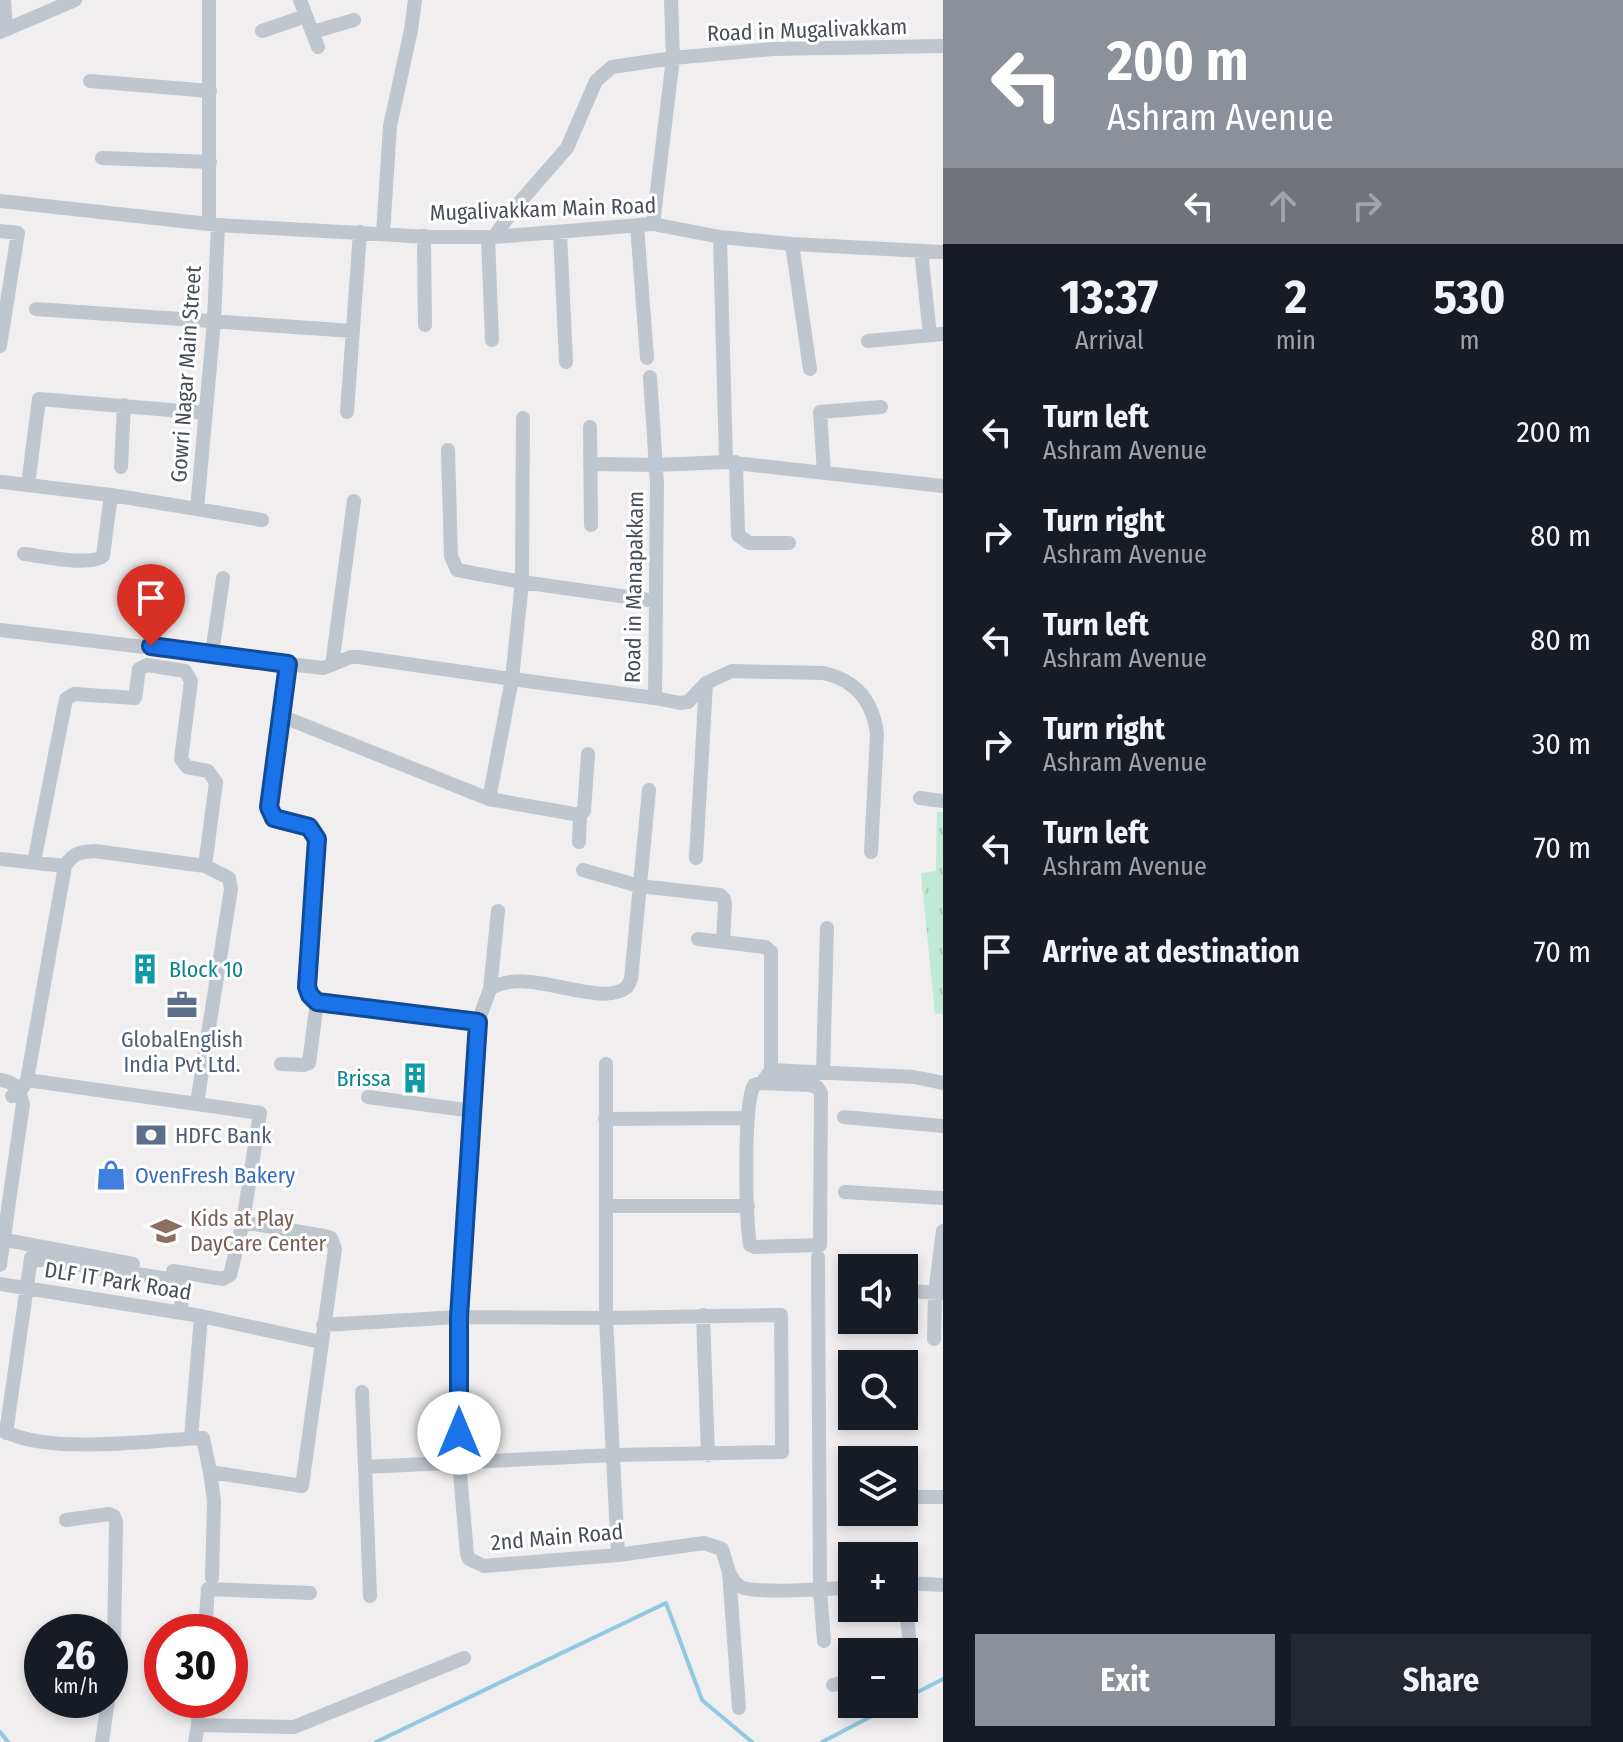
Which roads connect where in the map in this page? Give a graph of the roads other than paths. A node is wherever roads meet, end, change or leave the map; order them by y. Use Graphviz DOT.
graph roads {
  1 [pos="4,0"];
  2 [pos="75,0"];
  3 [pos="209,0"];
  4 [pos="300,0"];
  5 [pos="415,0"];
  6 [pos="671,0"];
  7 [pos="306,16"];
  8 [pos="354,20"];
  9 [pos="3,30"];
  10 [pos="262,31"];
  11 [pos="313,32"];
  12 [pos="943,46"];
  13 [pos="318,47"];
  14 [pos="673,58"];
  15 [pos="90,81"];
  16 [pos="210,91"];
  17 [pos="102,158"];
  18 [pos="210,162"];
  19 [pos="0,201"];
  20 [pos="214,223"];
  21 [pos="653,224"];
  22 [pos="637,225"];
  23 [pos="0,231"];
  24 [pos="360,232"];
  25 [pos="560,232"];
  26 [pos="383,233"];
  27 [pos="424,236"];
  28 [pos="491,237"];
  29 [pos="720,237"];
  30 [pos="792,244"];
  31 [pos="921,251"];
  32 [pos="943,252"];
  33 [pos="36,309"];
  34 [pos="214,321"];
  35 [pos="425,325"];
  36 [pos="353,331"];
  37 [pos="936,335"];
  38 [pos="492,340"];
  39 [pos="868,341"];
  40 [pos="0,346"];
  41 [pos="647,358"];
  42 [pos="566,362"];
  43 [pos="810,369"];
  44 [pos="650,377"];
  45 [pos="124,405"];
  46 [pos="881,407"];
  47 [pos="347,412"];
  48 [pos="206,413"];
  49 [pos="523,418"];
  50 [pos="590,427"];
  51 [pos="448,450"];
  52 [pos="731,462"];
  53 [pos="590,464"];
  54 [pos="656,465"];
  55 [pos="121,467"];
  56 [pos="824,473"];
  57 [pos="2,482"];
  58 [pos="28,485"];
  59 [pos="943,486"];
  60 [pos="111,495"];
  61 [pos="354,501"];
  62 [pos="197,509"];
  63 [pos="262,520"];
  64 [pos="591,525"];
  65 [pos="789,543"];
  66 [pos="24,554"];
  67 [pos="223,578"];
  68 [pos="522,582"];
  69 [pos="656,601"];
  70 [pos="0,630"];
  71 [pos="212,653"];
  72 [pos="288,664"];
  73 [pos="332,665"];
  74 [pos="512,679"];
  75 [pos="706,683"];
  76 [pos="655,698"];
  77 [pos="281,716"];
  78 [pos="588,754"];
  79 [pos="649,790"];
  80 [pos="920,798"];
  81 [pos="489,799"];
  82 [pos="943,801"];
  83 [pos="580,815"];
  84 [pos="579,842"];
  85 [pos="871,852"];
  86 [pos="696,858"];
  87 [pos="0,859"];
  88 [pos="34,862"];
  89 [pos="65,866"];
  90 [pos="205,866"];
  91 [pos="583,870"];
  92 [pos="639,886"];
  93 [pos="498,911"];
  94 [pos="827,928"];
  95 [pos="698,939"];
  96 [pos="723,942"];
  97 [pos="490,989"];
  98 [pos="317,1002"];
  99 [pos="478,1022"];
  100 [pos="281,1064"];
  101 [pos="606,1064"];
  102 [pos="771,1070"];
  103 [pos="823,1072"];
  104 [pos="0,1080"];
  105 [pos="762,1083"];
  106 [pos="943,1083"];
  107 [pos="15,1090"];
  108 [pos="368,1097"];
  109 [pos="197,1103"];
  110 [pos="473,1111"];
  111 [pos="844,1117"];
  112 [pos="748,1118"];
  113 [pos="605,1119"];
  114 [pos="943,1126"];
  115 [pos="845,1192"];
  116 [pos="943,1198"];
  117 [pos="606,1206"];
  118 [pos="748,1206"];
  119 [pos="0,1208"];
  120 [pos="243,1222"];
  121 [pos="943,1231"];
  122 [pos="2,1239"];
  123 [pos="818,1257"];
  124 [pos="0,1265"];
  125 [pos="0,1284"];
  126 [pos="26,1288"];
  127 [pos="918,1292"];
  128 [pos="939,1293"];
  129 [pos="181,1313"];
  130 [pos="703,1315"];
  131 [pos="201,1316"];
  132 [pos="459,1317"];
  133 [pos="606,1318"];
  134 [pos="323,1325"];
  135 [pos="934,1339"];
  136 [pos="321,1342"];
  137 [pos="362,1392"];
  138 [pos="3,1431"];
  139 [pos="197,1438"];
  140 [pos="614,1455"];
  141 [pos="708,1455"];
  142 [pos="459,1462"];
  143 [pos="365,1467"];
  144 [pos="210,1472"];
  145 [pos="918,1497"];
  146 [pos="943,1497"];
  147 [pos="66,1520"];
  148 [pos="618,1555"];
  149 [pos="729,1572"];
  150 [pos="212,1578"];
  151 [pos="943,1585"];
  152 [pos="918,1586"];
  153 [pos="838,1588"];
  154 [pos="820,1590"];
  155 [pos="310,1593"];
  156 [pos="370,1596"];
  157 [pos="115,1614"];
  158 [pos="206,1614"];
  159 [pos="824,1641"];
  160 [pos="464,1658"];
  161 [pos="838,1684"];
  162 [pos="833,1685"];
  163 [pos="739,1708"];
  164 [pos="105,1718"];
  165 [pos="198,1718"];
  166 [pos="198,1725"];
  167 [pos="102,1742"];
  168 [pos="195,1742"];
  1 -- 9 [label="street"];
  2 -- 9 [label="street"];
  3 -- 16 [label="street, Gowri Nagar Main Street"];
  4 -- 7 [label="street"];
  5 -- 26 [label="street"];
  6 -- 14 [label="street"];
  7 -- 10 [label="street"];
  7 -- 11 [label="street"];
  8 -- 11 [label="street"];
  11 -- 13 [label="street"];
  12 -- 14 [label="street, Road in Mugalivakkam"];
  14 -- 21 [label="street"];
  14 -- 28 [label="street, Road in Mugalivakkam"];
  15 -- 16 [label="street"];
  16 -- 18 [label="street, Gowri Nagar Main Street"];
  17 -- 18 [label="street"];
  18 -- 20 [label="street, Gowri Nagar Main Street"];
  19 -- 20 [label="street, Mugalivakkam Main Road"];
  20 -- 24 [label="street, Mugalivakkam Main Road"];
  20 -- 34 [label="street, Gowri Nagar Main Street"];
  21 -- 22 [label="street, Mugalivakkam Main Road"];
  21 -- 29 [label="street, Mugalivakkam Main Road"];
  22 -- 25 [label="street, Mugalivakkam Main Road"];
  22 -- 41 [label="street"];
  23 -- 40 [label="street"];
  24 -- 26 [label="street, Mugalivakkam Main Road"];
  24 -- 36 [label="street"];
  25 -- 28 [label="street, Mugalivakkam Main Road"];
  25 -- 42 [label="street"];
  26 -- 27 [label="street, Mugalivakkam Main Road"];
  27 -- 28 [label="street, Mugalivakkam Main Road"];
  27 -- 35 [label="street"];
  28 -- 38 [label="street"];
  29 -- 30 [label="street, Mugalivakkam Main Road"];
  29 -- 52 [label="street"];
  30 -- 31 [label="street, Mugalivakkam Main Road"];
  30 -- 43 [label="street"];
  31 -- 32 [label="street, Mugalivakkam Main Road"];
  31 -- 37 [label="street"];
  33 -- 34 [label="street"];
  34 -- 36 [label="street"];
  34 -- 48 [label="street, Gowri Nagar Main Street"];
  36 -- 47 [label="street"];
  37 -- 39 [label="street"];
  44 -- 54 [label="street"];
  45 -- 48 [label="street"];
  45 -- 55 [label="street"];
  45 -- 58 [label="street"];
  46 -- 56 [label="street"];
  48 -- 62 [label="street, Gowri Nagar Main Street"];
  49 -- 68 [label="street"];
  50 -- 53 [label="street"];
  51 -- 68 [label="street"];
  52 -- 54 [label="street, Road in Manapakkam"];
  52 -- 56 [label="street, Road in Manapakkam"];
  52 -- 65 [label="street"];
  53 -- 54 [label="street, Road in Manapakkam"];
  53 -- 64 [label="street"];
  54 -- 69 [label="street, Road in Manapakkam"];
  56 -- 59 [label="street, Road in Manapakkam"];
  57 -- 58 [label="street"];
  58 -- 60 [label="street"];
  60 -- 62 [label="street"];
  60 -- 66 [label="street"];
  61 -- 73 [label="street"];
  62 -- 63 [label="street, Gowri Nagar Main Street"];
  67 -- 71 [label="street"];
  68 -- 69 [label="street"];
  68 -- 74 [label="street"];
  69 -- 76 [label="street, Road in Manapakkam"];
  70 -- 71 [label="street, Road in Manapakkam"];
  71 -- 72 [label="street, Road in Manapakkam"];
  72 -- 73 [label="street, Road in Manapakkam"];
  72 -- 77 [label="street"];
  73 -- 74 [label="street, Road in Manapakkam"];
  74 -- 76 [label="street, Road in Manapakkam"];
  74 -- 81 [label="street"];
  75 -- 76 [label="street"];
  75 -- 85 [label="street"];
  75 -- 86 [label="street"];
  77 -- 81 [label="street"];
  77 -- 98 [label="street"];
  78 -- 83 [label="street"];
  79 -- 92 [label="street"];
  80 -- 82 [label="street"];
  81 -- 83 [label="street"];
  83 -- 84 [label="street"];
  87 -- 88 [label="street"];
  88 -- 89 [label="street"];
  88 -- 90 [label="street"];
  89 -- 90 [label="street"];
  89 -- 107 [label="street"];
  90 -- 109 [label="street"];
  91 -- 92 [label="street"];
  92 -- 96 [label="street"];
  92 -- 97 [label="street"];
  93 -- 97 [label="street"];
  94 -- 103 [label="street"];
  95 -- 96 [label="street"];
  96 -- 102 [label="street"];
  97 -- 99 [label="street"];
  98 -- 99 [label="street"];
  98 -- 100 [label="street"];
  99 -- 110 [label="street"];
  101 -- 113 [label="street"];
  102 -- 103 [label="street"];
  102 -- 105 [label="street"];
  103 -- 106 [label="street"];
  104 -- 107 [label="street, DLF IT Park Road"];
  105 -- 112 [label="street"];
  105 -- 118 [label="street"];
  107 -- 109 [label="street, DLF IT Park Road"];
  107 -- 119 [label="street"];
  107 -- 122 [label="street"];
  108 -- 110 [label="street"];
  109 -- 120 [label="street, DLF IT Park Road"];
  110 -- 132 [label="street"];
  111 -- 114 [label="street"];
  112 -- 113 [label="street"];
  112 -- 118 [label="street"];
  113 -- 117 [label="street"];
  115 -- 116 [label="street"];
  117 -- 118 [label="street"];
  117 -- 133 [label="street"];
  120 -- 122 [label="street, DLF IT Park Road"];
  120 -- 134 [label="street"];
  121 -- 128 [label="street"];
  122 -- 124 [label="street"];
  123 -- 154 [label="street"];
  125 -- 126 [label="street, DLF IT Park Road"];
  126 -- 129 [label="street, DLF IT Park Road"];
  126 -- 129 [label="street"];
  126 -- 138 [label="street"];
  127 -- 128 [label="street"];
  128 -- 135 [label="street"];
  129 -- 131 [label="street, DLF IT Park Road"];
  130 -- 133 [label="street"];
  130 -- 141 [label="street"];
  130 -- 141 [label="street"];
  131 -- 136 [label="street"];
  131 -- 139 [label="street, DLF IT Park Road"];
  132 -- 133 [label="street"];
  132 -- 134 [label="street"];
  132 -- 142 [label="street"];
  133 -- 140 [label="street"];
  134 -- 136 [label="street"];
  136 -- 144 [label="street"];
  137 -- 143 [label="street"];
  138 -- 139 [label="street"];
  139 -- 144 [label="street, DLF IT Park Road"];
  140 -- 141 [label="street"];
  140 -- 142 [label="street"];
  140 -- 148 [label="street"];
  142 -- 143 [label="street"];
  142 -- 148 [label="street, 2nd Main Road"];
  143 -- 156 [label="street"];
  144 -- 150 [label="street, DLF IT Park Road"];
  145 -- 146 [label="street"];
  147 -- 157 [label="street"];
  148 -- 149 [label="street, 2nd Main Road"];
  149 -- 154 [label="street"];
  149 -- 163 [label="street"];
  151 -- 152 [label="street"];
  153 -- 154 [label="street"];
  154 -- 159 [label="street"];
  155 -- 158 [label="street"];
  160 -- 166 [label="street"];
  161 -- 162 [label="street"];
  164 -- 167 [label="street"];
  165 -- 166 [label="street"];
  166 -- 168 [label="street"];
}
